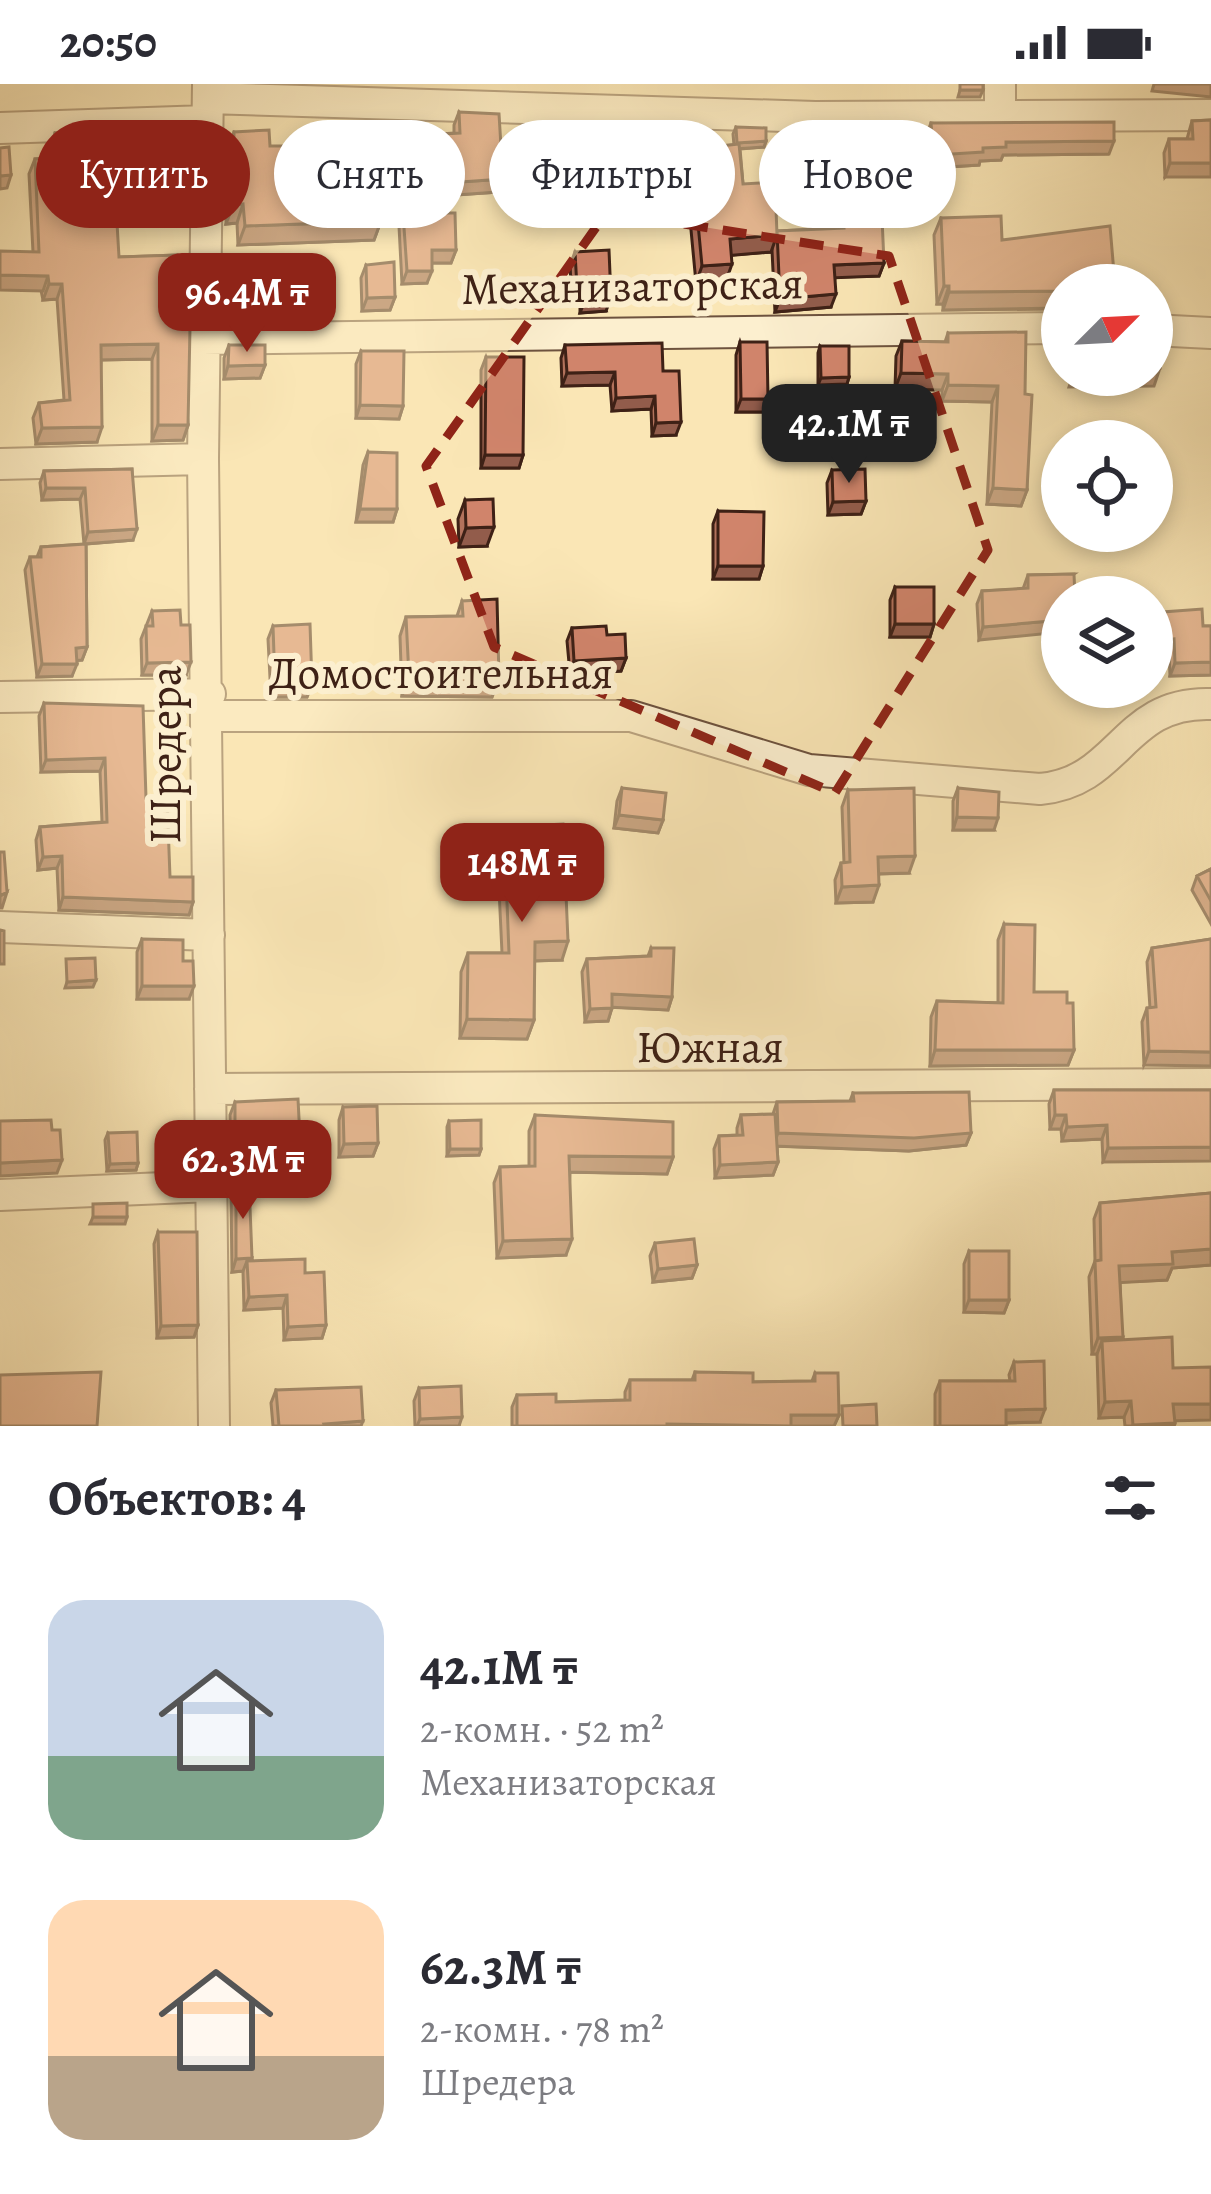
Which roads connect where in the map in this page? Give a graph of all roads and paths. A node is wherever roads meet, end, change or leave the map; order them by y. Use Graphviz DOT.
graph roads {
  1 [pos="479,93"];
  2 [pos="728,98"];
  3 [pos="1000,100"];
  4 [pos="208,101"];
  5 [pos="1211,115"];
  6 [pos="0,128"];
  7 [pos="1041,328"];
  8 [pos="1173,331"];
  9 [pos="1211,333"];
  10 [pos="203,339"];
  11 [pos="203,458"];
  12 [pos="0,464"];
  13 [pos="0,697"];
  14 [pos="1211,704"];
  15 [pos="210,705"];
  16 [pos="0,927"];
  17 [pos="209,935"];
  18 [pos="1211,1084"];
  19 [pos="210,1089"];
  20 [pos="211,1186"];
  21 [pos="0,1195"];
  22 [pos="214,1426"];
  1 -- 2 [label="street"];
  1 -- 4 [label="street"];
  2 -- 3 [label="street"];
  3 -- 5 [label="street"];
  4 -- 6 [label="street"];
  4 -- 10 [label="street, Шредера"];
  7 -- 10 [label="street, Механизаторская"];
  8 -- 9 [label="street"];
  10 -- 11 [label="street, Шредера"];
  11 -- 12 [label="street"];
  11 -- 15 [label="street, Шредера"];
  13 -- 15 [label="street, Домостоительная"];
  14 -- 15 [label="street, Домостоительная"];
  15 -- 17 [label="street, Шредера"];
  16 -- 17 [label="street"];
  17 -- 19 [label="street, Шредера"];
  18 -- 19 [label="street, Южная"];
  19 -- 20 [label="street, Шредера"];
  20 -- 21 [label="street"];
  20 -- 22 [label="street, Шредера"];
}
